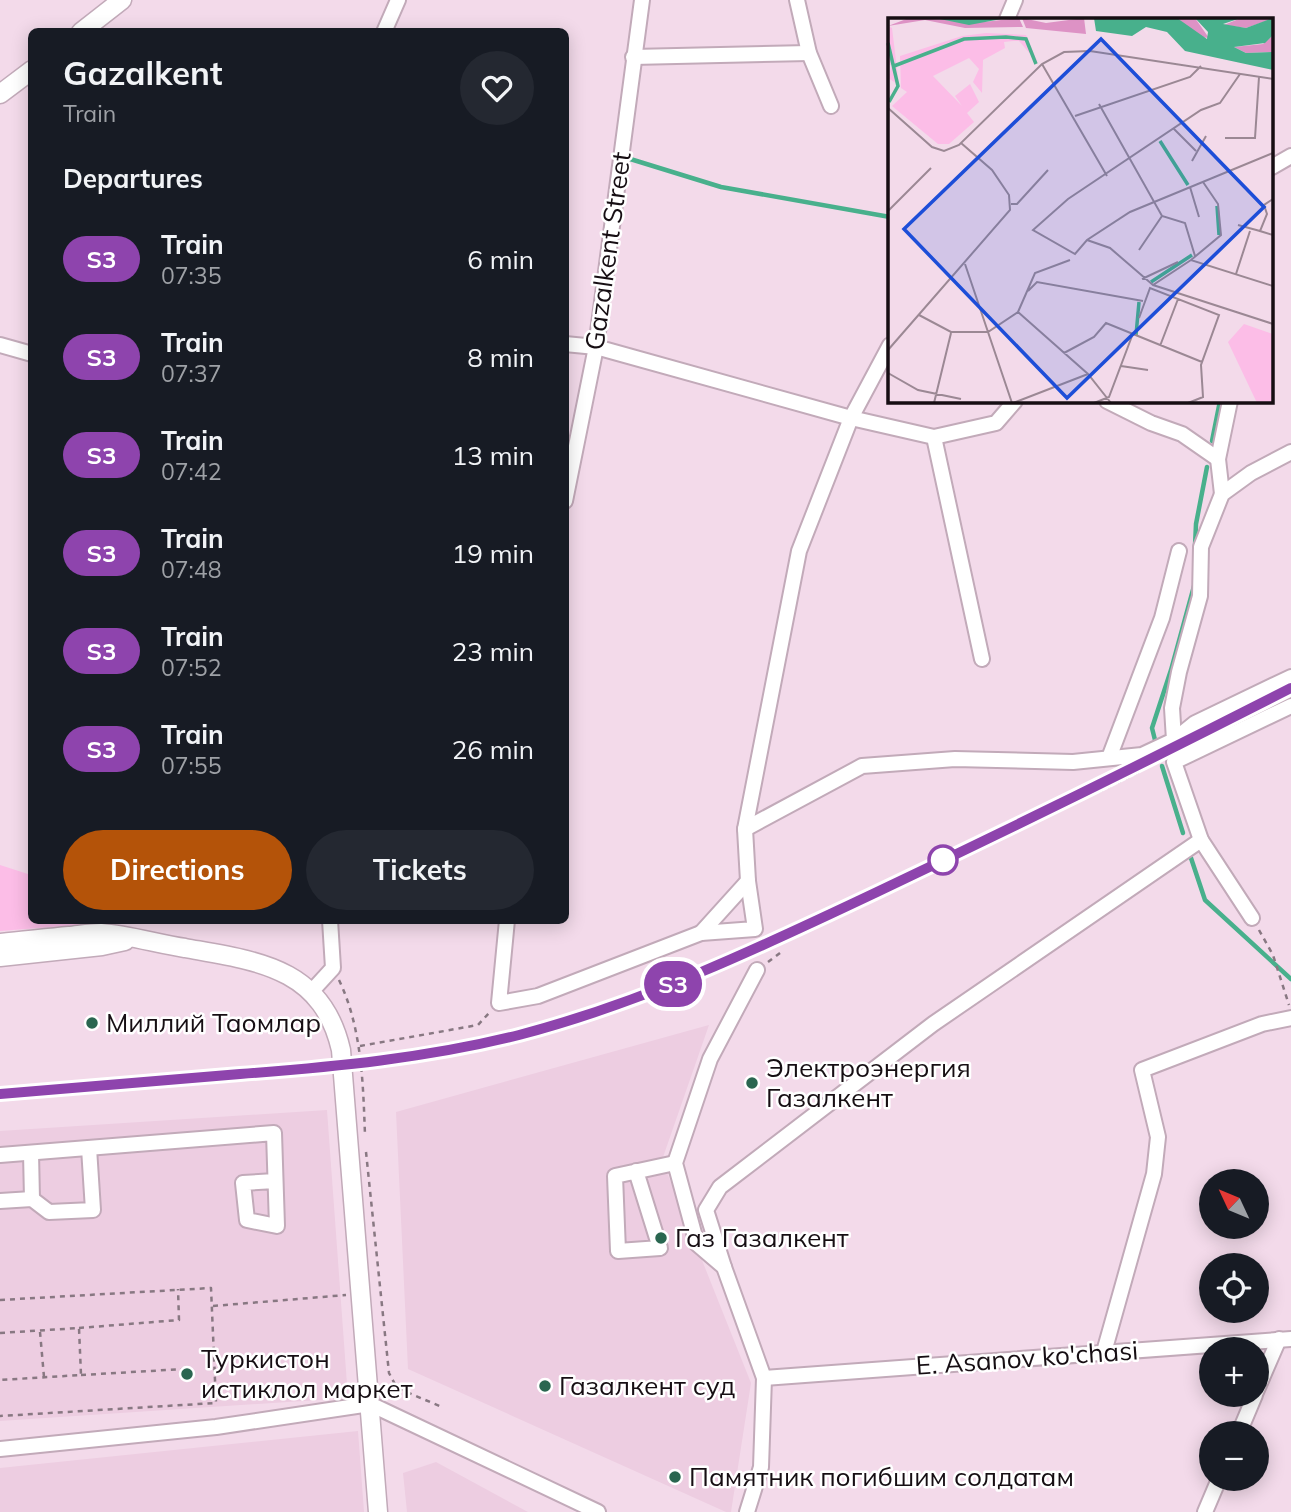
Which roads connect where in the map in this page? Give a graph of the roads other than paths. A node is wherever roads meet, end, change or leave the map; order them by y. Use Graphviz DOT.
graph roads {
  1 [pos="106,0"];
  2 [pos="122,0"];
  3 [pos="398,0"];
  4 [pos="642,0"];
  5 [pos="797,0"];
  6 [pos="1015,0"];
  7 [pos="1007,18"];
  8 [pos="71,28"];
  9 [pos="86,28"];
  10 [pos="386,28"];
  11 [pos="809,53"];
  12 [pos="633,57"];
  13 [pos="28,61"];
  14 [pos="28,73"];
  15 [pos="0,82"];
  16 [pos="0,94"];
  17 [pos="831,106"];
  18 [pos="1291,156"];
  19 [pos="1274,166"];
  20 [pos="569,344"];
  21 [pos="0,345"];
  22 [pos="596,347"];
  23 [pos="888,349"];
  24 [pos="28,353"];
  25 [pos="1014,402"];
  26 [pos="1109,402"];
  27 [pos="1230,402"];
  28 [pos="851,418"];
  29 [pos="934,437"];
  30 [pos="1291,452"];
  31 [pos="1218,460"];
  32 [pos="569,481"];
  33 [pos="1222,494"];
  34 [pos="1179,551"];
  35 [pos="982,659"];
  36 [pos="1291,677"];
  37 [pos="1291,706"];
  38 [pos="1174,740"];
  39 [pos="1109,758"];
  40 [pos="745,829"];
  41 [pos="1201,840"];
  42 [pos="748,881"];
  43 [pos="1252,918"];
  44 [pos="330,924"];
  45 [pos="508,924"];
  46 [pos="701,933"];
  47 [pos="132,939"];
  48 [pos="0,943"];
  49 [pos="0,957"];
  50 [pos="757,970"];
  51 [pos="311,992"];
  52 [pos="1291,1018"];
  53 [pos="89,1148"];
  54 [pos="31,1153"];
  55 [pos="0,1155"];
  56 [pos="675,1163"];
  57 [pos="636,1171"];
  58 [pos="275,1181"];
  59 [pos="32,1199"];
  60 [pos="0,1201"];
  61 [pos="724,1267"];
  62 [pos="1285,1339"];
  63 [pos="1104,1352"];
  64 [pos="1269,1369"];
  65 [pos="764,1378"];
  66 [pos="370,1404"];
  67 [pos="0,1449"];
  68 [pos="1214,1491"];
  69 [pos="378,1512"];
  70 [pos="598,1512"];
  71 [pos="747,1512"];
  72 [pos="1205,1512"];
  1 -- 8 [label="main road"];
  2 -- 9 [label="main road"];
  3 -- 10 [label="street"];
  4 -- 12 [label="street, Gazalkent Street"];
  5 -- 11 [label="street"];
  6 -- 7 [label="street"];
  11 -- 12 [label="street"];
  11 -- 17 [label="street"];
  12 -- 22 [label="street, Gazalkent Street"];
  13 -- 15 [label="main road"];
  14 -- 16 [label="main road"];
  18 -- 19 [label="street"];
  20 -- 22 [label="street"];
  21 -- 24 [label="street"];
  22 -- 28 [label="street"];
  22 -- 32 [label="street, Gazalkent Street"];
  23 -- 28 [label="street"];
  25 -- 29 [label="street"];
  26 -- 31 [label="street"];
  27 -- 31 [label="street"];
  28 -- 29 [label="street"];
  28 -- 40 [label="street"];
  29 -- 35 [label="street"];
  30 -- 33 [label="street"];
  31 -- 33 [label="street"];
  33 -- 38 [label="street"];
  34 -- 39 [label="street"];
  36 -- 38 [label="street"];
  37 -- 41 [label="street"];
  38 -- 39 [label="street"];
  39 -- 40 [label="street"];
  40 -- 42 [label="street"];
  41 -- 43 [label="street"];
  41 -- 61 [label="street"];
  42 -- 46 [label="street"];
  42 -- 46 [label="street"];
  44 -- 51 [label="street"];
  45 -- 46 [label="street"];
  47 -- 48 [label="main road"];
  47 -- 49 [label="main road"];
  47 -- 51 [label="main road"];
  50 -- 56 [label="street"];
  51 -- 66 [label="main road"];
  52 -- 63 [label="street"];
  53 -- 54 [label="street"];
  53 -- 58 [label="street"];
  53 -- 59 [label="street"];
  54 -- 55 [label="street"];
  54 -- 59 [label="street"];
  56 -- 57 [label="street"];
  56 -- 61 [label="street"];
  57 -- 57 [label="street"];
  59 -- 60 [label="street"];
  61 -- 65 [label="street"];
  62 -- 63 [label="street, E. Asanov ko'chasi"];
  62 -- 64 [label="street"];
  63 -- 65 [label="street, E. Asanov ko'chasi"];
  65 -- 71 [label="street"];
  66 -- 67 [label="street"];
  66 -- 69 [label="main road"];
  66 -- 70 [label="street"];
  68 -- 72 [label="street"];
}
